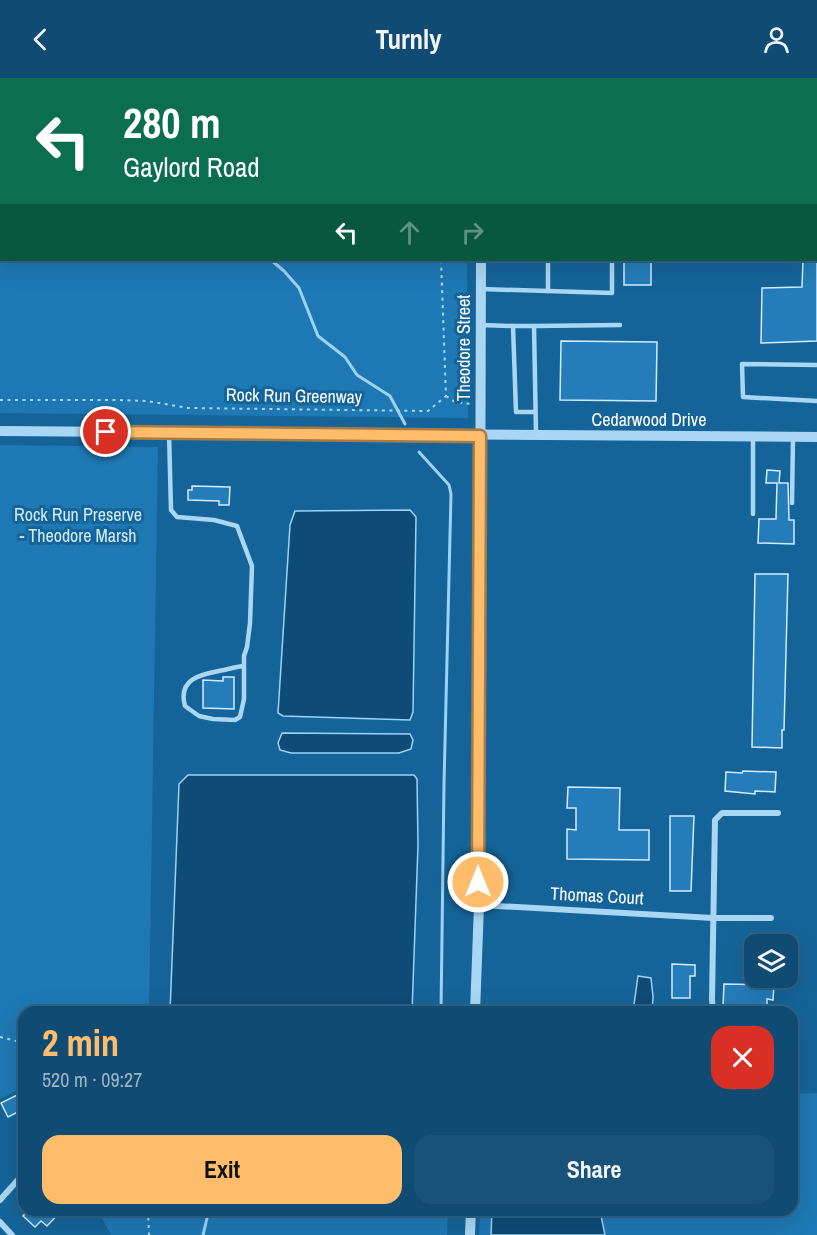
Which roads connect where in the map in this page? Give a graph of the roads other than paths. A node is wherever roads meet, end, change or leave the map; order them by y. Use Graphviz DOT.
graph roads {
  1 [pos="481,261"];
  2 [pos="548,261"];
  3 [pos="612,261"];
  4 [pos="481,289"];
  5 [pos="548,291"];
  6 [pos="481,325"];
  7 [pos="620,325"];
  8 [pos="513,326"];
  9 [pos="534,326"];
  10 [pos="817,365"];
  11 [pos="817,401"];
  12 [pos="535,412"];
  13 [pos="0,431"];
  14 [pos="169,432"];
  15 [pos="480,436"];
  16 [pos="536,436"];
  17 [pos="753,437"];
  18 [pos="793,437"];
  19 [pos="817,437"];
  20 [pos="792,502"];
  21 [pos="753,514"];
  22 [pos="243,666"];
  23 [pos="778,813"];
  24 [pos="478,905"];
  25 [pos="713,918"];
  26 [pos="771,918"];
  27 [pos="476,1006"];
  28 [pos="713,1006"];
  29 [pos="18,1180"];
  30 [pos="0,1200"];
  31 [pos="471,1216"];
  32 [pos="0,1222"];
  33 [pos="12,1235"];
  34 [pos="470,1235"];
  1 -- 4 [label="street, Theodore Street"];
  2 -- 5 [label="lane"];
  3 -- 5 [label="lane"];
  4 -- 5 [label="lane"];
  4 -- 6 [label="street, Theodore Street"];
  6 -- 8 [label="lane"];
  6 -- 15 [label="street, Theodore Street"];
  7 -- 9 [label="lane"];
  8 -- 9 [label="lane"];
  8 -- 12 [label="lane"];
  9 -- 12 [label="lane"];
  10 -- 11 [label="lane"];
  12 -- 16 [label="lane"];
  13 -- 14 [label="street, Cedarwood Drive"];
  14 -- 15 [label="street, Cedarwood Drive"];
  14 -- 22 [label="lane"];
  15 -- 16 [label="street, Cedarwood Drive"];
  15 -- 24 [label="street, Theodore Street"];
  16 -- 17 [label="street, Cedarwood Drive"];
  17 -- 18 [label="street, Cedarwood Drive"];
  17 -- 21 [label="lane"];
  18 -- 19 [label="street, Cedarwood Drive"];
  18 -- 20 [label="lane"];
  22 -- 22 [label="lane"];
  23 -- 25 [label="street"];
  24 -- 25 [label="street, Thomas Court"];
  24 -- 27 [label="street, Theodore Street"];
  25 -- 26 [label="street, Thomas Court"];
  25 -- 28 [label="street"];
  29 -- 30 [label="street"];
  31 -- 34 [label="street"];
  32 -- 33 [label="street"];
}
